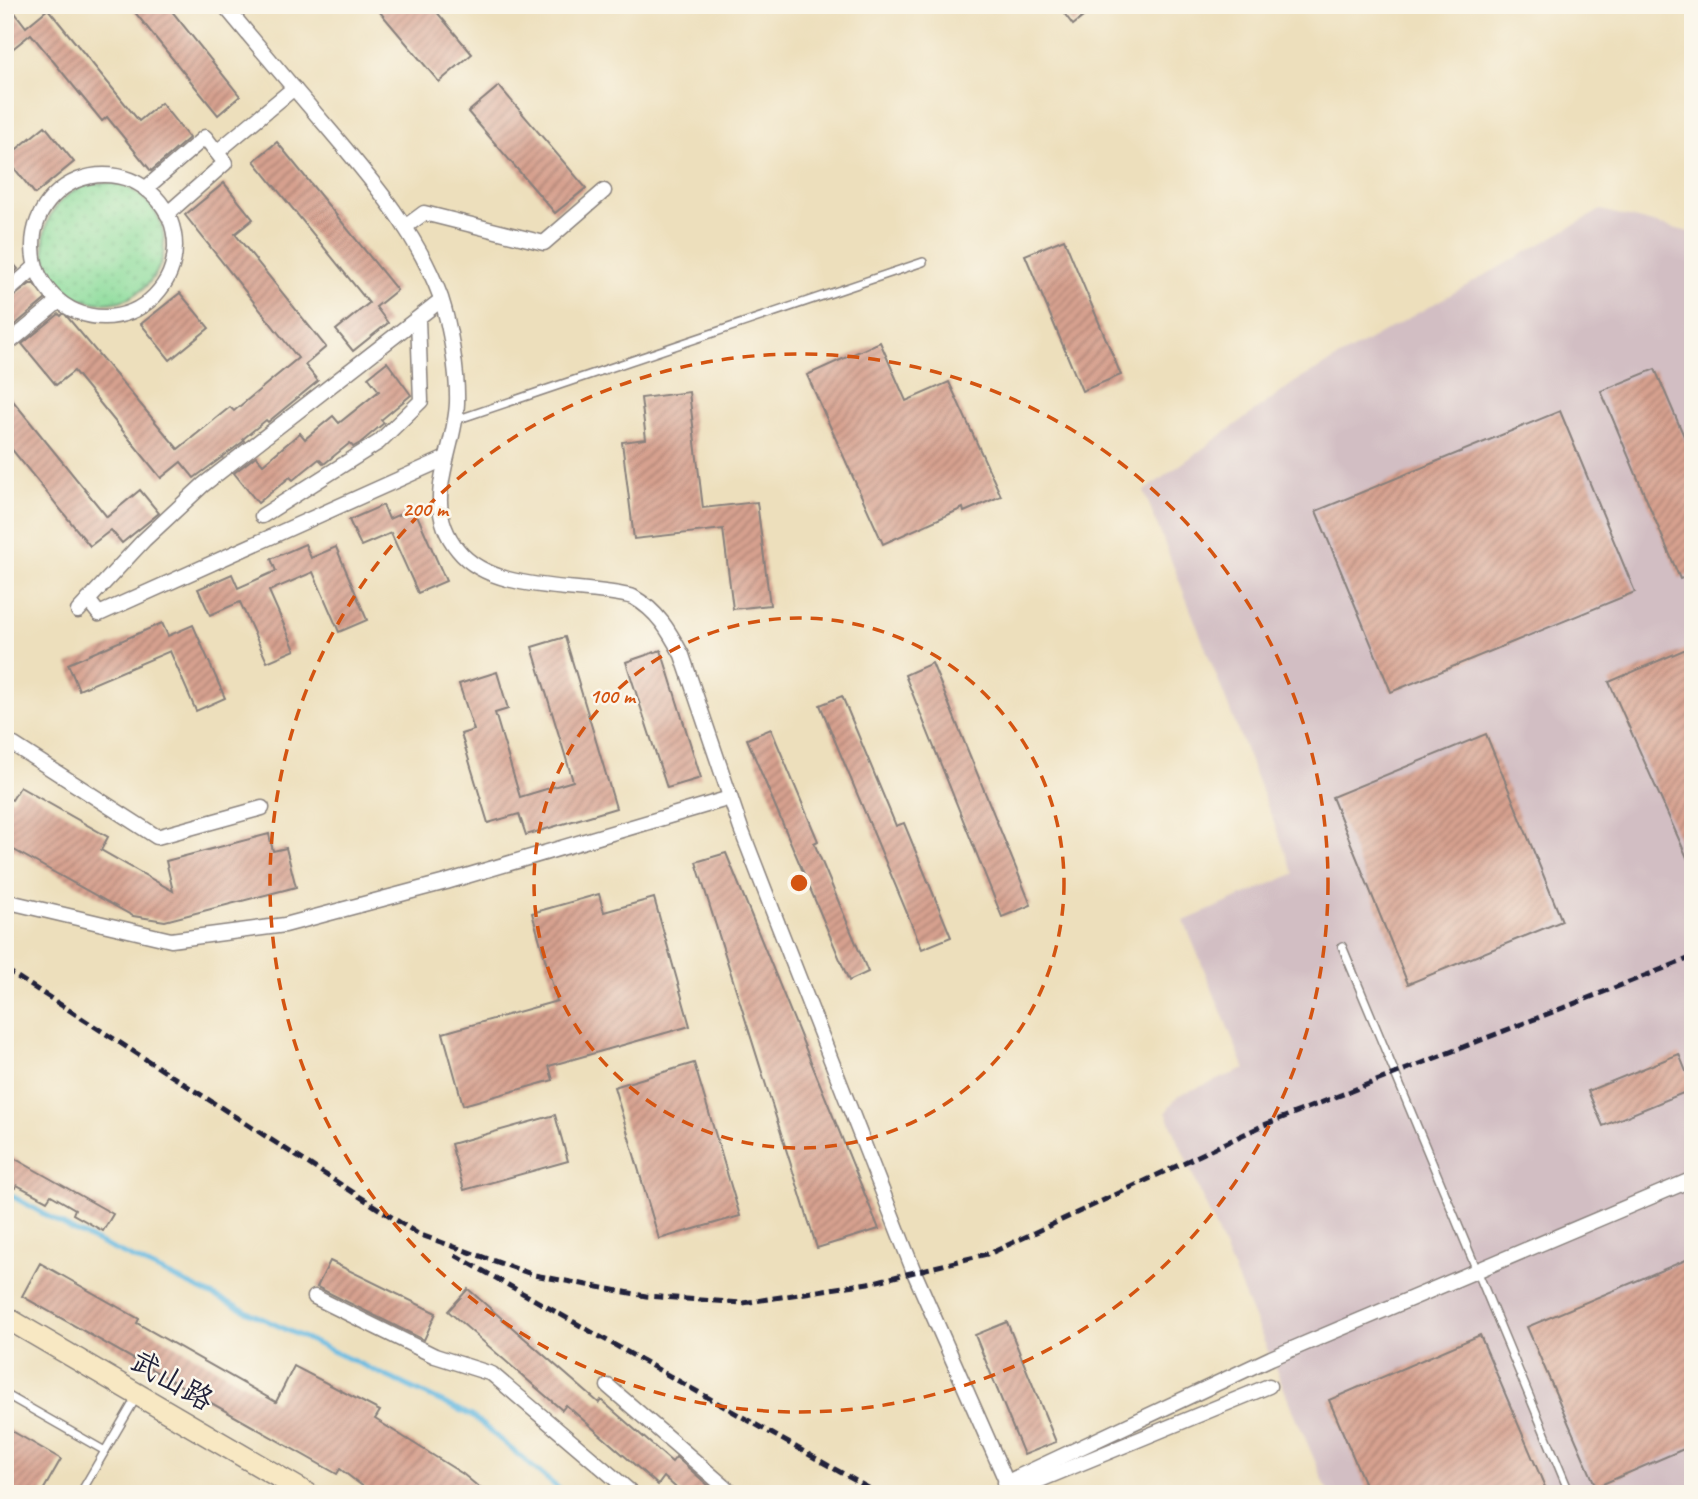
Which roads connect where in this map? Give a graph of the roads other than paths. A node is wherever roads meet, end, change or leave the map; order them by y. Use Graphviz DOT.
graph roads {
  1 [pos="224,5"];
  2 [pos="294,88"];
  3 [pos="217,152"];
  4 [pos="145,188"];
  5 [pos="604,191"];
  6 [pos="167,214"];
  7 [pos="405,227"];
  8 [pos="923,262"];
  9 [pos="35,267"];
  10 [pos="5,294"];
  11 [pos="441,300"];
  12 [pos="59,301"];
  13 [pos="418,319"];
  14 [pos="5,346"];
  15 [pos="455,420"];
  16 [pos="444,459"];
  17 [pos="262,516"];
  18 [pos="5,744"];
  19 [pos="730,798"];
  20 [pos="262,808"];
  21 [pos="5,901"];
  22 [pos="1342,946"];
  23 [pos="1693,1179"];
  24 [pos="1477,1270"];
  25 [pos="315,1297"];
  26 [pos="5,1317"];
  27 [pos="608,1386"];
  28 [pos="1269,1386"];
  29 [pos="5,1394"];
  30 [pos="138,1394"];
  31 [pos="105,1451"];
  32 [pos="1009,1490"];
  33 [pos="80,1494"];
  34 [pos="308,1494"];
  35 [pos="633,1494"];
  36 [pos="733,1494"];
  37 [pos="1570,1494"];
  1 -- 2 [label="street"];
  2 -- 3 [label="street"];
  2 -- 7 [label="street"];
  3 -- 4 [label="street"];
  3 -- 6 [label="street"];
  4 -- 6 [label="street"];
  4 -- 9 [label="street"];
  5 -- 7 [label="street"];
  6 -- 12 [label="street"];
  7 -- 11 [label="street"];
  8 -- 15 [label="lane"];
  9 -- 10 [label="street"];
  9 -- 12 [label="street"];
  11 -- 13 [label="street"];
  11 -- 15 [label="street"];
  12 -- 14 [label="street"];
  13 -- 16 [label="street"];
  13 -- 17 [label="street"];
  15 -- 16 [label="street"];
  16 -- 19 [label="street"];
  18 -- 20 [label="street"];
  19 -- 21 [label="street"];
  19 -- 32 [label="street"];
  22 -- 24 [label="lane"];
  23 -- 24 [label="street"];
  24 -- 32 [label="street"];
  24 -- 37 [label="lane"];
  25 -- 35 [label="street"];
  26 -- 30 [label="main road, 武山路"];
  27 -- 36 [label="street"];
  28 -- 32 [label="street"];
  29 -- 31 [label="lane"];
  30 -- 31 [label="lane"];
  30 -- 34 [label="main road, 武山路"];
  31 -- 33 [label="lane"];
}
